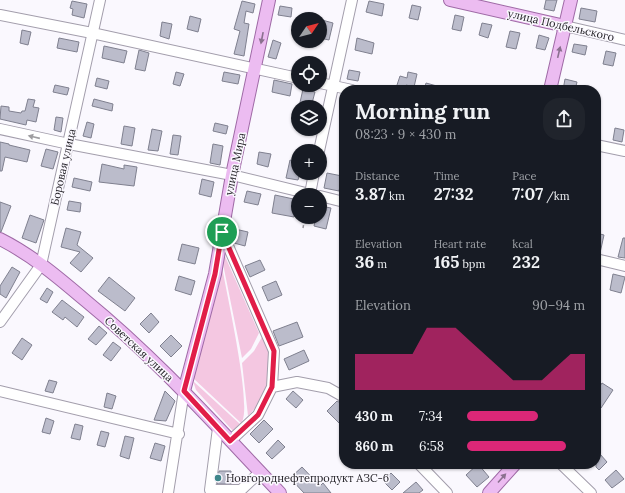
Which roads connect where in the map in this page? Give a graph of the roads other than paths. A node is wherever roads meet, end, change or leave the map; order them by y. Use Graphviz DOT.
graph roads {
  1 [pos="100,0"];
  2 [pos="269,0"];
  3 [pos="352,0"];
  4 [pos="450,0"];
  5 [pos="571,0"];
  6 [pos="0,15"];
  7 [pos="565,26"];
  8 [pos="92,33"];
  9 [pos="625,40"];
  10 [pos="256,70"];
  11 [pos="291,77"];
  12 [pos="327,84"];
  13 [pos="551,85"];
  14 [pos="334,86"];
  15 [pos="339,87"];
  16 [pos="0,129"];
  17 [pos="69,144"];
  18 [pos="321,144"];
  19 [pos="601,146"];
  20 [pos="625,151"];
  21 [pos="232,175"];
  22 [pos="291,190"];
  23 [pos="327,198"];
  24 [pos="339,201"];
  25 [pos="222,232"];
  26 [pos="0,240"];
  27 [pos="601,260"];
  28 [pos="42,265"];
  29 [pos="625,266"];
  30 [pos="0,322"];
  31 [pos="272,387"];
  32 [pos="0,391"];
  33 [pos="184,391"];
  34 [pos="339,394"];
  35 [pos="218,428"];
  36 [pos="179,434"];
  37 [pos="230,441"];
  38 [pos="424,469"];
  39 [pos="511,469"];
  40 [pos="566,469"];
  41 [pos="260,472"];
  42 [pos="168,493"];
  43 [pos="280,493"];
  44 [pos="447,493"];
  45 [pos="489,493"];
  46 [pos="592,493"];
  1 -- 8 [label="street, Боровая улица"];
  2 -- 10 [label="main road, улица Мира, one-way"];
  3 -- 14 [label="street"];
  4 -- 7 [label="main road, улица Подбельского"];
  5 -- 7 [label="main road"];
  6 -- 8 [label="street"];
  7 -- 9 [label="street, улица Подбельского"];
  13 -- 7 [label="main road, one-way"];
  8 -- 10 [label="street"];
  8 -- 17 [label="street, Боровая улица"];
  10 -- 11 [label="street"];
  10 -- 21 [label="main road, улица Мира"];
  12 -- 14 [label="street"];
  14 -- 15 [label="street"];
  14 -- 18 [label="street"];
  17 -- 16 [label="street, one-way"];
  17 -- 21 [label="street"];
  17 -- 28 [label="street, Боровая улица"];
  19 -- 20 [label="street"];
  21 -- 22 [label="street"];
  21 -- 25 [label="main road, улица Мира"];
  23 -- 24 [label="street"];
  25 -- 31 [label="street"];
  25 -- 33 [label="main road, улица Мира"];
  26 -- 28 [label="main road, Советская улица"];
  27 -- 29 [label="street"];
  28 -- 30 [label="street, Боровая улица"];
  28 -- 33 [label="main road, Советская улица"];
  31 -- 34 [label="street"];
  31 -- 37 [label="street"];
  32 -- 36 [label="street"];
  33 -- 35 [label="main road, Советская улица"];
  33 -- 36 [label="street, улица Мира"];
  35 -- 37 [label="main road, Советская улица"];
  35 -- 41 [label="street"];
  36 -- 42 [label="street, улица Мира"];
  37 -- 41 [label="main road, Советская улица"];
  38 -- 44 [label="street"];
  45 -- 39 [label="main road, one-way"];
  40 -- 46 [label="street"];
  41 -- 43 [label="main road, Советская улица"];
}
